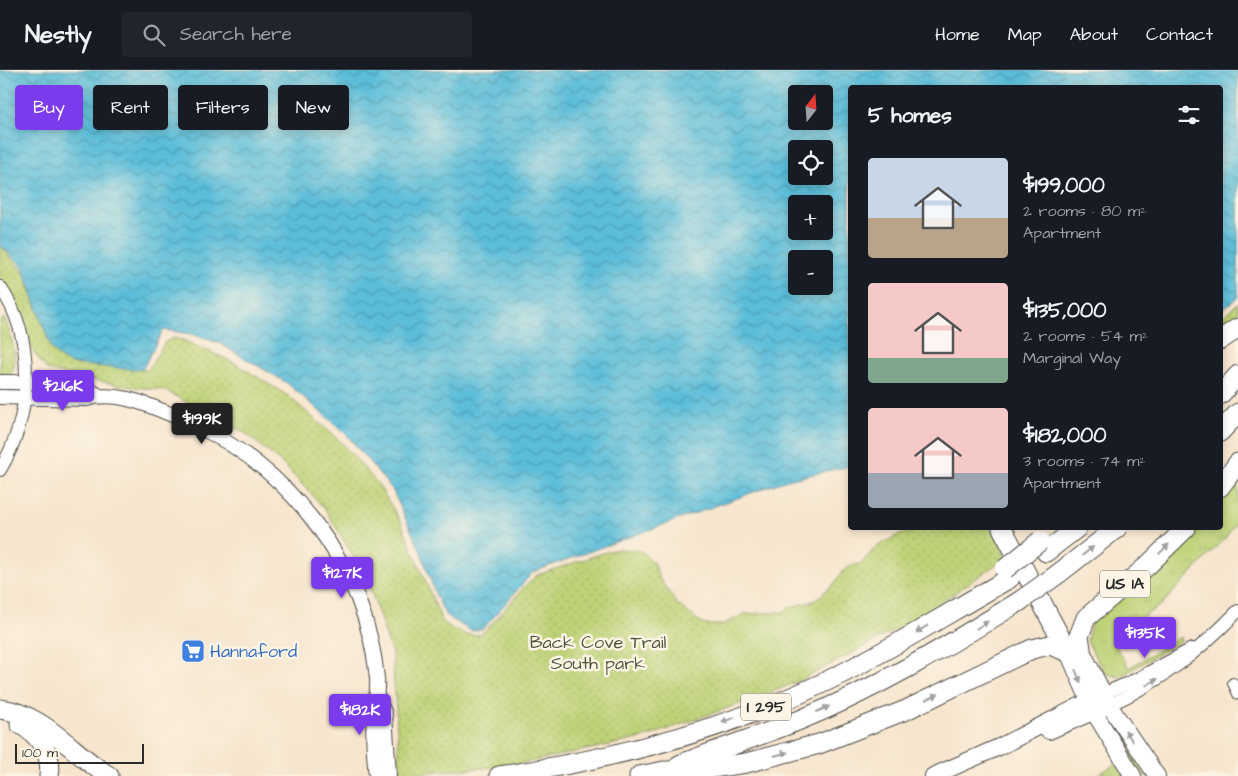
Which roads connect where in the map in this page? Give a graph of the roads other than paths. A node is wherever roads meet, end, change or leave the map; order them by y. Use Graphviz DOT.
graph roads {
  1 [pos="0,287"];
  2 [pos="1238,328"];
  3 [pos="1223,338"];
  4 [pos="1238,375"];
  5 [pos="0,382"];
  6 [pos="26,382"];
  7 [pos="1223,392"];
  8 [pos="98,395"];
  9 [pos="0,397"];
  10 [pos="24,398"];
  11 [pos="1238,413"];
  12 [pos="1223,429"];
  13 [pos="1238,463"];
  14 [pos="0,470"];
  15 [pos="1223,483"];
  16 [pos="1003,530"];
  17 [pos="1016,530"];
  18 [pos="1055,530"];
  19 [pos="1073,530"];
  20 [pos="1114,530"];
  21 [pos="1184,530"];
  22 [pos="1043,546"];
  23 [pos="1238,610"];
  24 [pos="1074,650"];
  25 [pos="1233,683"];
  26 [pos="1238,694"];
  27 [pos="378,698"];
  28 [pos="1099,703"];
  29 [pos="0,709"];
  30 [pos="0,719"];
  31 [pos="664,771"];
  32 [pos="49,776"];
  33 [pos="109,776"];
  34 [pos="376,776"];
  35 [pos="389,776"];
  36 [pos="499,776"];
  37 [pos="639,776"];
  38 [pos="933,776"];
  39 [pos="1133,776"];
  40 [pos="1157,776"];
  1 -- 6 [label="street"];
  2 -- 3 [label="highway"];
  4 -- 7 [label="highway"];
  5 -- 6 [label="main road"];
  6 -- 8 [label="main road"];
  6 -- 10 [label="street"];
  8 -- 10 [label="main road"];
  8 -- 27 [label="main road"];
  9 -- 10 [label="main road"];
  10 -- 14 [label="street"];
  11 -- 12 [label="highway"];
  13 -- 15 [label="highway"];
  16 -- 24 [label="highway, US 1A"];
  17 -- 24 [label="highway"];
  18 -- 22 [label="highway"];
  19 -- 22 [label="highway, I 295"];
  31 -- 20 [label="highway, I 295, one-way, bridge"];
  24 -- 21 [label="highway, US 1A, one-way"];
  22 -- 36 [label="highway, I 295, one-way"];
  23 -- 28 [label="street"];
  24 -- 28 [label="main road, US 1A"];
  31 -- 24 [label="highway, one-way"];
  25 -- 26 [label="street"];
  27 -- 34 [label="main road"];
  27 -- 35 [label="main road"];
  28 -- 38 [label="main road"];
  28 -- 39 [label="main road, US 1A"];
  40 -- 28 [label="main road, US 1A, one-way"];
  29 -- 33 [label="highway"];
  30 -- 32 [label="highway"];
  31 -- 37 [label="highway, I 295"];
}
